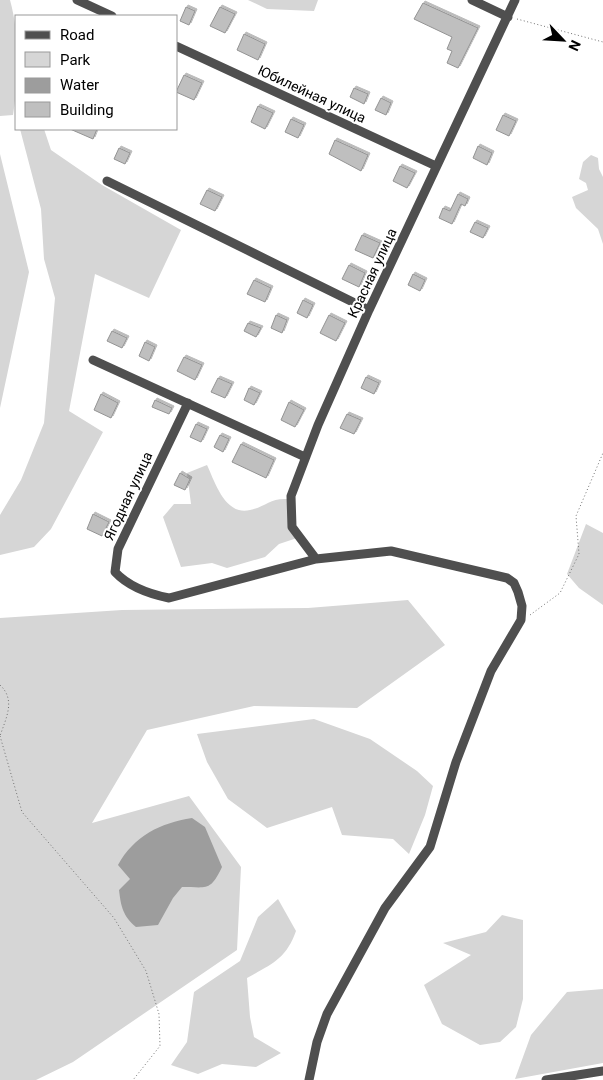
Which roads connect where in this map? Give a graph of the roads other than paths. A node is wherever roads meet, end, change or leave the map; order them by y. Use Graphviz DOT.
graph roads {
  1 [pos="76,0"];
  2 [pos="472,0"];
  3 [pos="515,0"];
  4 [pos="110,15"];
  5 [pos="508,17"];
  6 [pos="178,47"];
  7 [pos="436,166"];
  8 [pos="108,181"];
  9 [pos="370,310"];
  10 [pos="93,360"];
  11 [pos="188,402"];
  12 [pos="305,457"];
  13 [pos="316,559"];
  14 [pos="603,1071"];
  15 [pos="309,1080"];
  16 [pos="546,1080"];
  1 -- 4 [label="street"];
  2 -- 5 [label="street"];
  3 -- 5 [label="street, Красная улица"];
  5 -- 7 [label="street, Красная улица"];
  6 -- 7 [label="street, Юбилейная улица"];
  7 -- 9 [label="street, Красная улица"];
  8 -- 9 [label="street"];
  9 -- 12 [label="street, Красная улица"];
  10 -- 11 [label="street"];
  11 -- 12 [label="street"];
  11 -- 13 [label="street, Ягодная улица"];
  12 -- 13 [label="street, Красная улица"];
  13 -- 15 [label="street, Ягодная улица"];
  14 -- 16 [label="street"];
}
